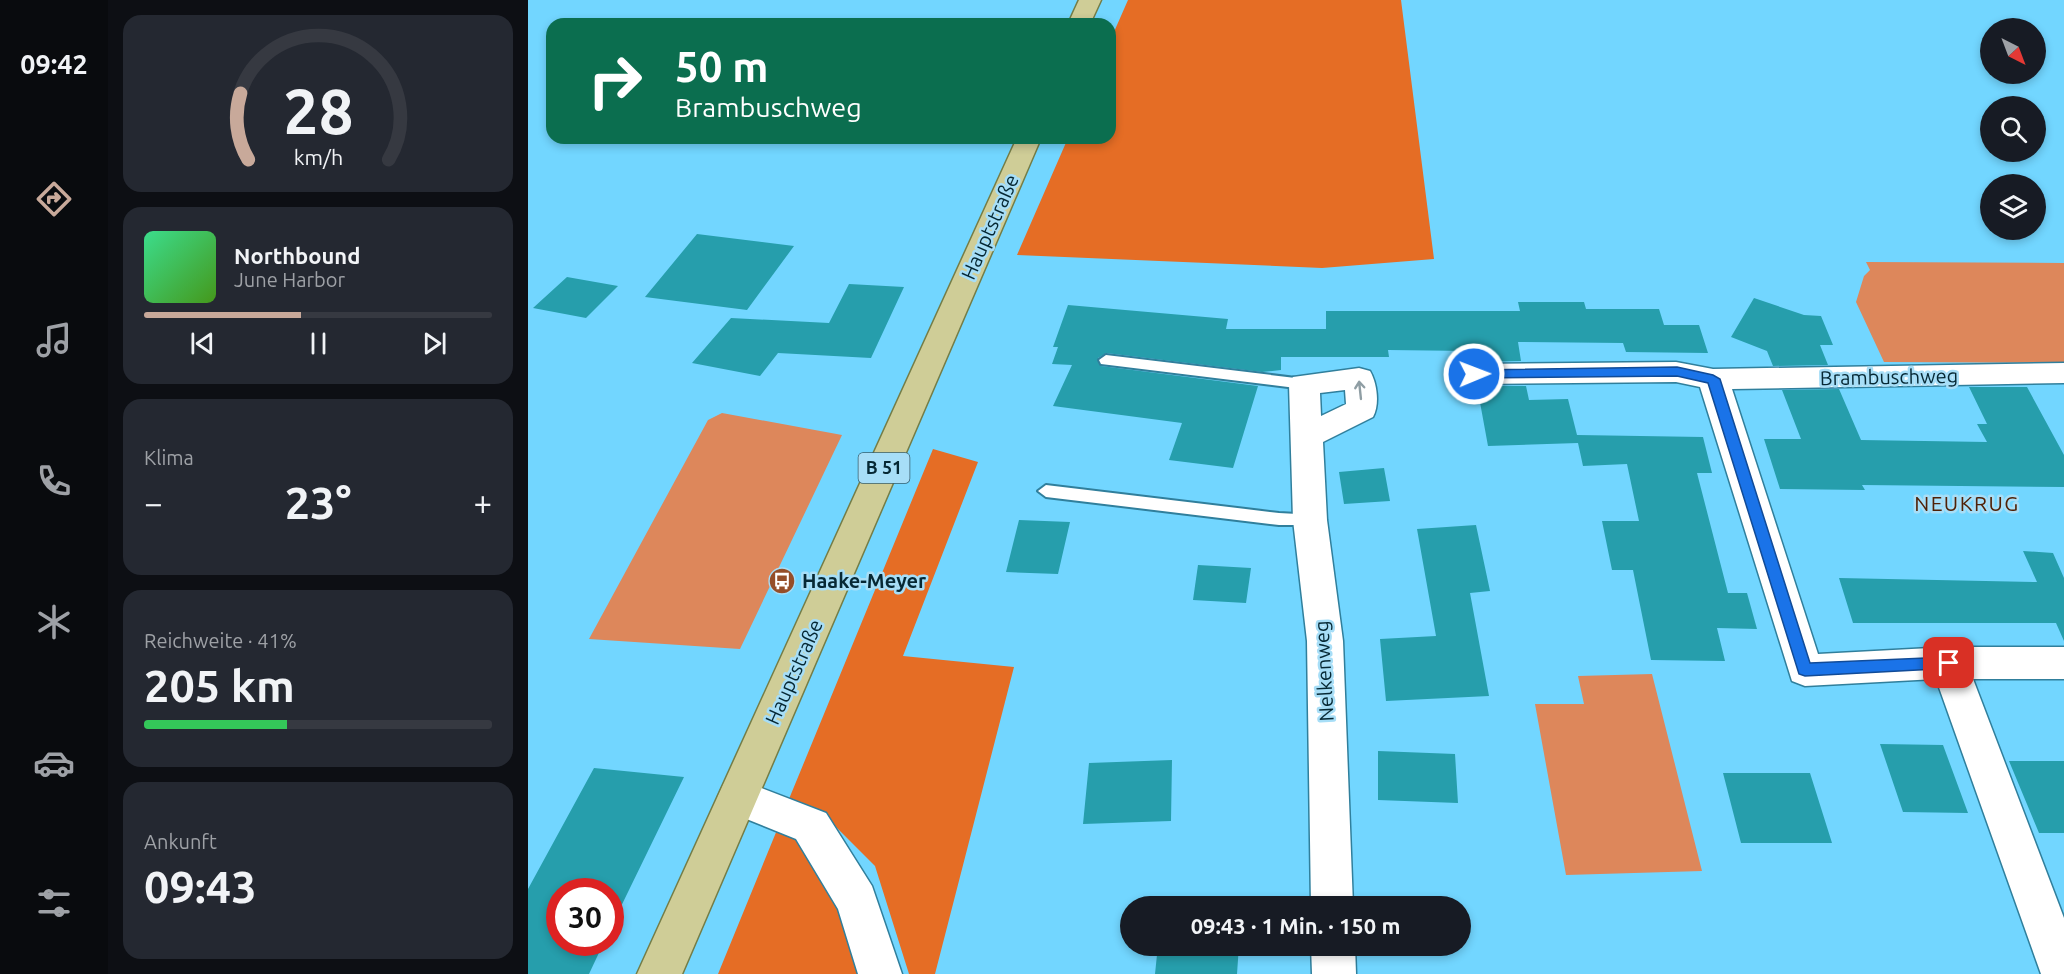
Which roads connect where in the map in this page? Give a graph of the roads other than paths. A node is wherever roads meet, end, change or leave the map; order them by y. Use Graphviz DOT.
graph roads {
  1 [pos="1090,0"];
  2 [pos="1082,18"];
  3 [pos="1026,144"];
  4 [pos="1106,360"];
  5 [pos="2064,373"];
  6 [pos="1474,374"];
  7 [pos="1713,379"];
  8 [pos="1304,384"];
  9 [pos="1308,436"];
  10 [pos="1046,491"];
  11 [pos="1310,520"];
  12 [pos="1949,663"];
  13 [pos="2064,663"];
  14 [pos="738,797"];
  15 [pos="1332,896"];
  16 [pos="1333,956"];
  17 [pos="659,974"];
  18 [pos="880,974"];
  19 [pos="1334,974"];
  20 [pos="2063,974"];
  1 -- 2 [label="main road"];
  3 -- 14 [label="main road, Hauptstraße / B 51"];
  4 -- 8 [label="lane"];
  5 -- 7 [label="street, Brambuschweg"];
  6 -- 7 [label="street, Brambuschweg"];
  7 -- 12 [label="street"];
  8 -- 9 [label="street, Nelkenweg"];
  9 -- 8 [label="street, one-way"];
  9 -- 11 [label="street, Nelkenweg"];
  10 -- 11 [label="lane"];
  11 -- 15 [label="street, Nelkenweg"];
  12 -- 13 [label="street"];
  12 -- 20 [label="street"];
  14 -- 17 [label="main road, Hauptstraße / B 51"];
  14 -- 18 [label="street"];
  16 -- 19 [label="street"];
}
